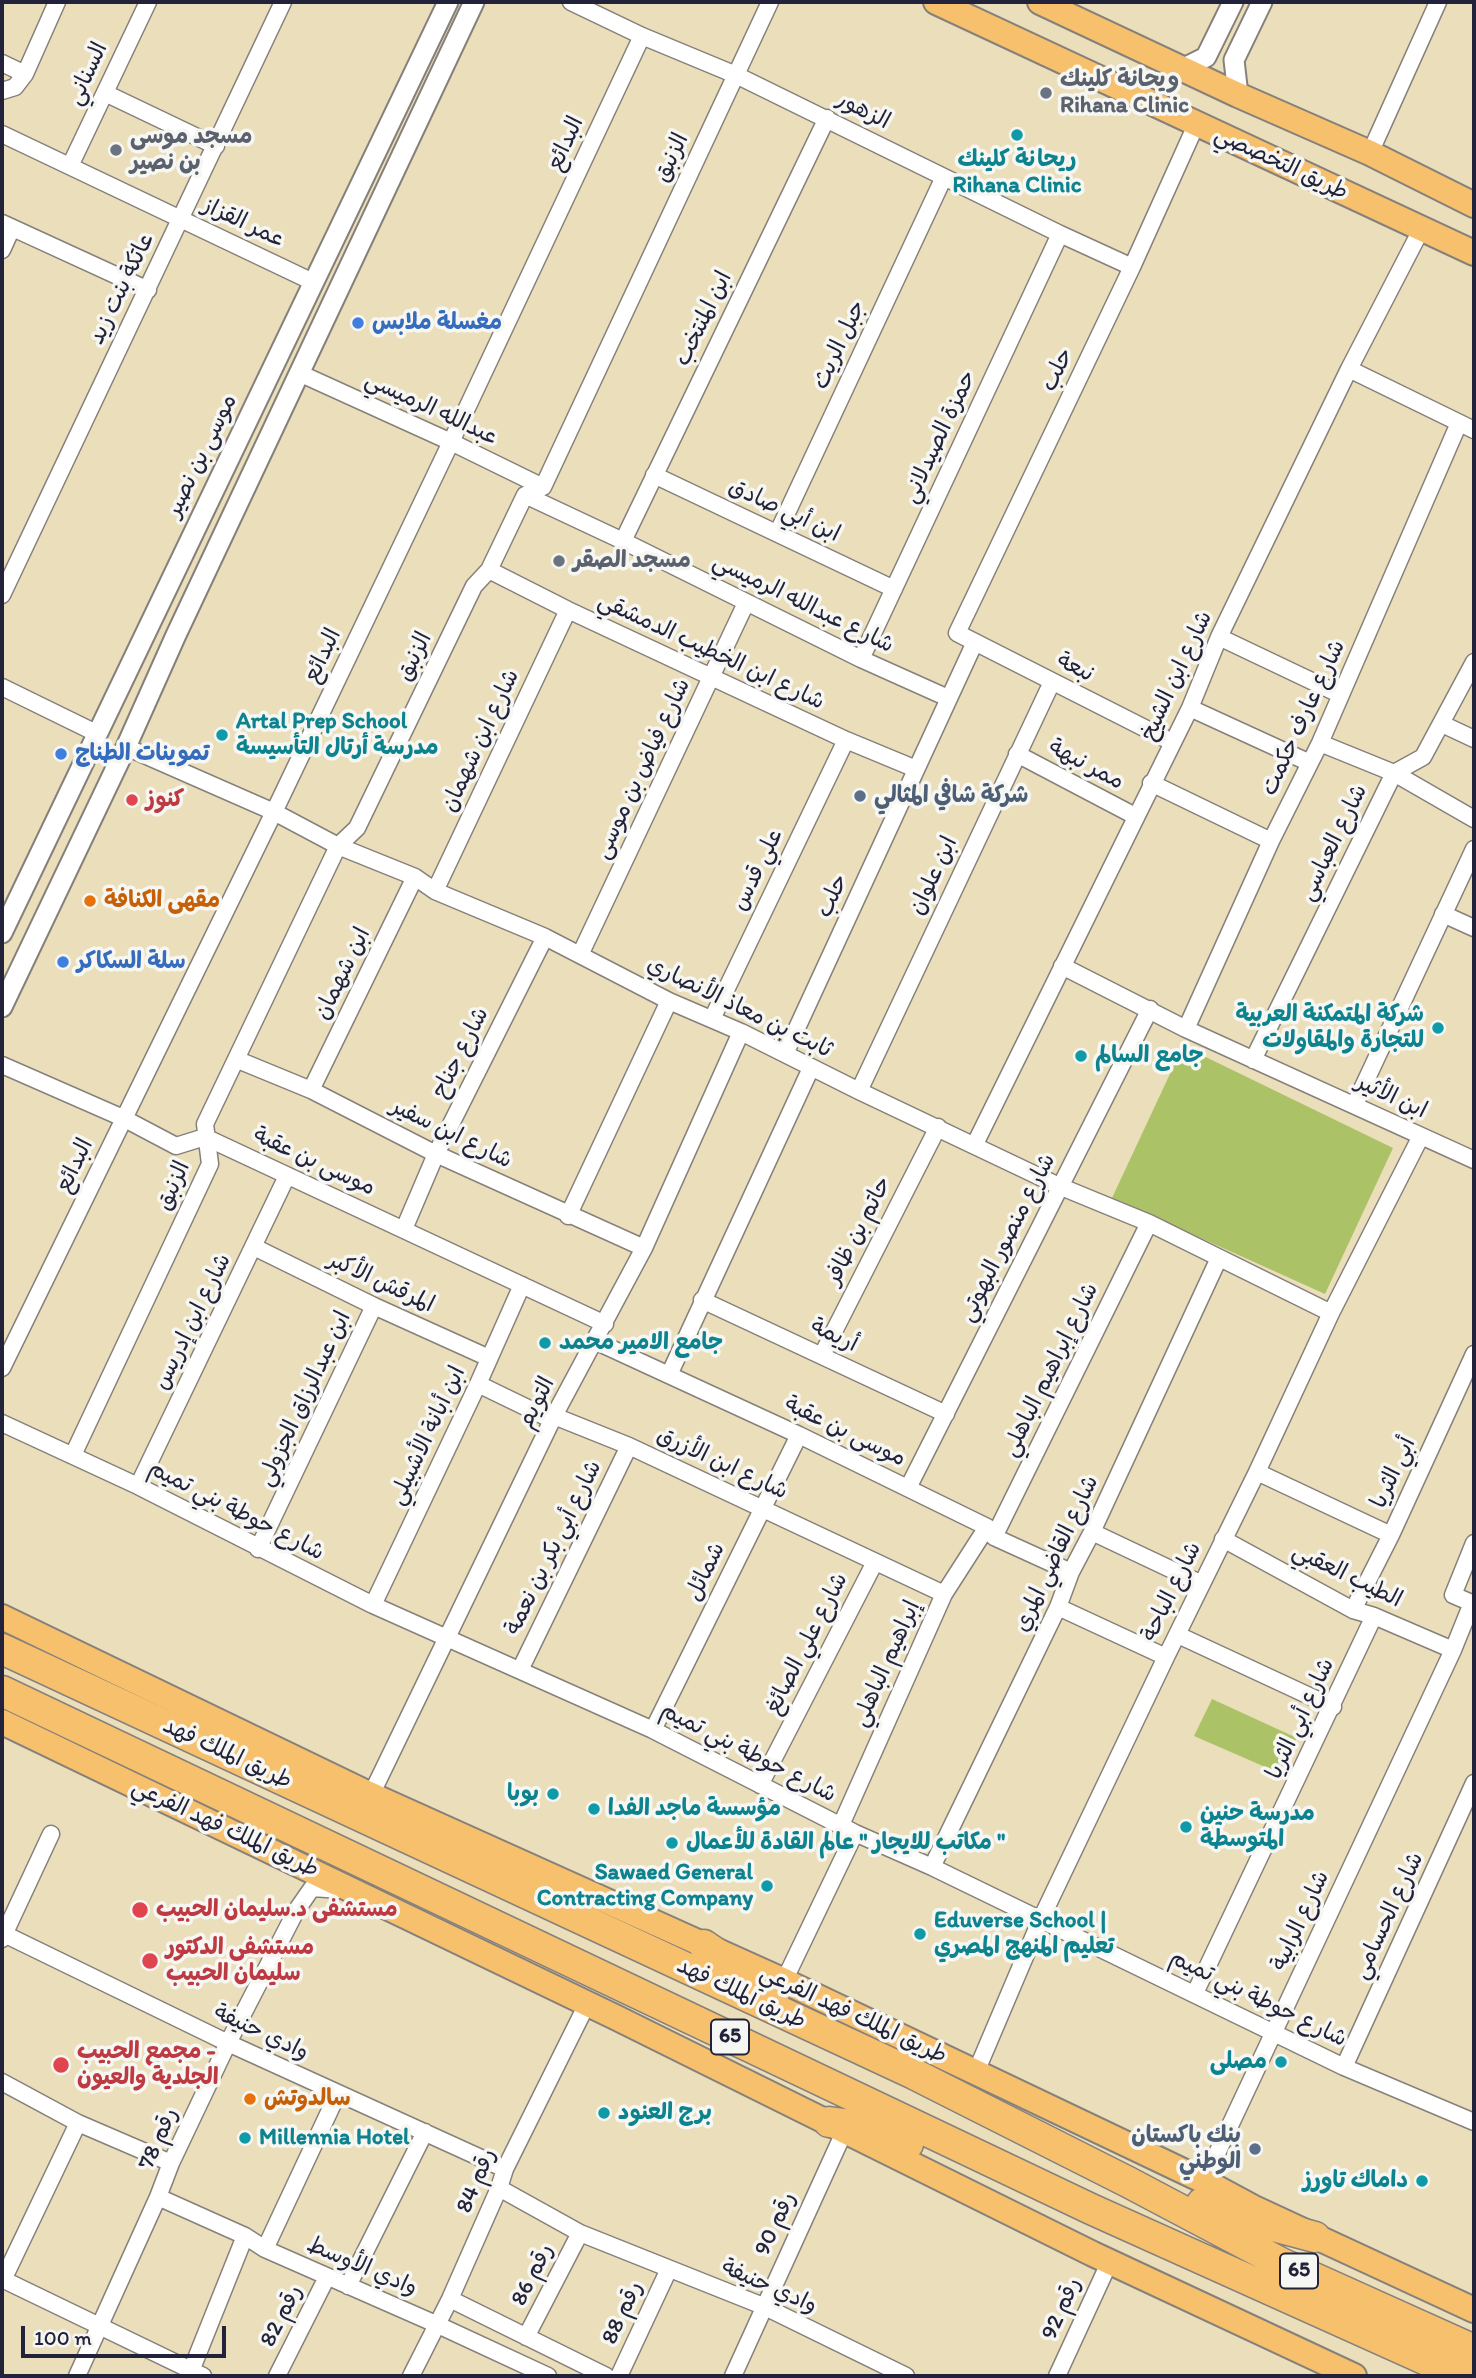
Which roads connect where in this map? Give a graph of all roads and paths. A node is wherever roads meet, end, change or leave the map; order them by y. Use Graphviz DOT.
graph roads {
  1 [pos="57,2"];
  2 [pos="148,2"];
  3 [pos="283,2"];
  4 [pos="447,2"];
  5 [pos="474,2"];
  6 [pos="572,2"];
  7 [pos="770,2"];
  8 [pos="936,2"];
  9 [pos="1040,2"];
  10 [pos="1438,2"];
  11 [pos="1232,5"];
  12 [pos="1258,10"];
  13 [pos="642,36"];
  14 [pos="2,63"];
  15 [pos="1182,69"];
  16 [pos="25,74"];
  17 [pos="736,75"];
  18 [pos="2,91"];
  19 [pos="105,93"];
  20 [pos="1238,95"];
  21 [pos="827,118"];
  22 [pos="1196,125"];
  23 [pos="2,134"];
  24 [pos="216,146"];
  25 [pos="1370,153"];
  26 [pos="70,166"];
  27 [pos="944,177"];
  28 [pos="1474,205"];
  29 [pos="181,219"];
  30 [pos="7,225"];
  31 [pos="1422,228"];
  32 [pos="1060,234"];
  33 [pos="2,250"];
  34 [pos="1474,253"];
  35 [pos="1132,267"];
  36 [pos="313,282"];
  37 [pos="148,290"];
  38 [pos="1349,369"];
  39 [pos="299,373"];
  40 [pos="1467,427"];
  41 [pos="451,442"];
  42 [pos="654,475"];
  43 [pos="543,487"];
  44 [pos="525,495"];
  45 [pos="778,532"];
  46 [pos="623,541"];
  47 [pos="489,570"];
  48 [pos="894,589"];
  49 [pos="2,595"];
  50 [pos="746,603"];
  51 [pos="568,610"];
  52 [pos="155,614"];
  53 [pos="181,624"];
  54 [pos="957,633"];
  55 [pos="1219,637"];
  56 [pos="975,642"];
  57 [pos="861,659"];
  58 [pos="1474,662"];
  59 [pos="711,677"];
  60 [pos="1052,682"];
  61 [pos="2,687"];
  62 [pos="1341,695"];
  63 [pos="948,698"];
  64 [pos="1190,708"];
  65 [pos="1442,724"];
  66 [pos="96,733"];
  67 [pos="1474,739"];
  68 [pos="846,740"];
  69 [pos="1172,742"];
  70 [pos="1320,744"];
  71 [pos="126,747"];
  72 [pos="1017,754"];
  73 [pos="1310,764"];
  74 [pos="916,769"];
  75 [pos="1394,773"];
  76 [pos="1151,783"];
  77 [pos="274,812"];
  78 [pos="1135,816"];
  79 [pos="1474,819"];
  80 [pos="52,830"];
  81 [pos="1271,841"];
  82 [pos="79,843"];
  83 [pos="338,846"];
  84 [pos="1474,849"];
  85 [pos="415,877"];
  86 [pos="435,891"];
  87 [pos="1443,914"];
  88 [pos="1474,928"];
  89 [pos="2,933"];
  90 [pos="545,937"];
  91 [pos="580,955"];
  92 [pos="1062,966"];
  93 [pos="669,1001"];
  94 [pos="2,1007"];
  95 [pos="1150,1009"];
  96 [pos="712,1019"];
  97 [pos="1186,1029"];
  98 [pos="741,1031"];
  99 [pos="785,1054"];
  100 [pos="238,1059"];
  101 [pos="1253,1060"];
  102 [pos="2,1065"];
  103 [pos="811,1068"];
  104 [pos="312,1090"];
  105 [pos="859,1091"];
  106 [pos="1355,1104"];
  107 [pos="123,1118"];
  108 [pos="938,1127"];
  109 [pos="1421,1136"];
  110 [pos="205,1137"];
  111 [pos="975,1144"];
  112 [pos="436,1154"];
  113 [pos="1474,1160"];
  114 [pos="288,1177"];
  115 [pos="1059,1186"];
  116 [pos="568,1216"];
  117 [pos="1149,1223"];
  118 [pos="404,1229"];
  119 [pos="254,1247"];
  120 [pos="645,1248"];
  121 [pos="1219,1258"];
  122 [pos="522,1285"];
  123 [pos="702,1300"];
  124 [pos="374,1306"];
  125 [pos="1331,1313"];
  126 [pos="605,1324"];
  127 [pos="595,1341"];
  128 [pos="1474,1354"];
  129 [pos="821,1355"];
  130 [pos="489,1358"];
  131 [pos="2,1368"];
  132 [pos="669,1375"];
  133 [pos="478,1384"];
  134 [pos="946,1414"];
  135 [pos="554,1416"];
  136 [pos="2,1423"];
  137 [pos="799,1435"];
  138 [pos="629,1446"];
  139 [pos="73,1455"];
  140 [pos="1257,1472"];
  141 [pos="138,1486"];
  142 [pos="908,1488"];
  143 [pos="763,1509"];
  144 [pos="990,1532"];
  145 [pos="1092,1532"];
  146 [pos="1391,1535"];
  147 [pos="1223,1539"];
  148 [pos="1474,1543"];
  149 [pos="258,1549"];
  150 [pos="875,1562"];
  151 [pos="1071,1572"];
  152 [pos="1202,1584"];
  153 [pos="944,1594"];
  154 [pos="1473,1604"];
  155 [pos="373,1605"];
  156 [pos="1058,1607"];
  157 [pos="1353,1610"];
  158 [pos="1374,1616"];
  159 [pos="2,1617"];
  160 [pos="1178,1635"];
  161 [pos="449,1637"];
  162 [pos="2,1649"];
  163 [pos="1453,1650"];
  164 [pos="1166,1657"];
  165 [pos="520,1670"];
  166 [pos="2,1690"];
  167 [pos="1333,1707"];
  168 [pos="2,1723"];
  169 [pos="653,1730"];
  170 [pos="1474,1783"];
  171 [pos="760,1785"];
  172 [pos="371,1795"];
  173 [pos="848,1829"];
  174 [pos="51,1834"];
  175 [pos="932,1867"];
  176 [pos="354,1891"];
  177 [pos="1041,1919"];
  178 [pos="2,1935"];
  179 [pos="704,1945"];
  180 [pos="784,1981"];
  181 [pos="1195,1993"];
  182 [pos="587,2004"];
  183 [pos="1273,2033"];
  184 [pos="228,2043"];
  185 [pos="847,2043"];
  186 [pos="1344,2067"];
  187 [pos="976,2072"];
  188 [pos="2,2082"];
  189 [pos="338,2093"];
  190 [pos="1473,2119"];
  191 [pos="78,2123"];
  192 [pos="837,2126"];
  193 [pos="425,2132"];
  194 [pos="171,2163"];
  195 [pos="505,2169"];
  196 [pos="1204,2181"];
  197 [pos="1128,2182"];
  198 [pos="499,2188"];
  199 [pos="159,2197"];
  200 [pos="1068,2198"];
  201 [pos="580,2233"];
  202 [pos="245,2236"];
  203 [pos="1315,2237"];
  204 [pos="265,2249"];
  205 [pos="1110,2261"];
  206 [pos="669,2269"];
  207 [pos="327,2277"];
  208 [pos="3,2279"];
  209 [pos="348,2286"];
  210 [pos="450,2299"];
  211 [pos="763,2306"];
  212 [pos="1474,2310"];
  213 [pos="438,2325"];
  214 [pos="101,2326"];
  215 [pos="526,2337"];
  216 [pos="1474,2350"];
  217 [pos="197,2374"];
  218 [pos="77,2376"];
  219 [pos="277,2376"];
  220 [pos="411,2376"];
  221 [pos="548,2376"];
  222 [pos="606,2376"];
  223 [pos="619,2376"];
  224 [pos="733,2376"];
  225 [pos="906,2376"];
  226 [pos="1057,2376"];
  227 [pos="1354,2376"];
  228 [pos="1462,2376"];
  1 -- 16 [label="street"];
  2 -- 19 [label="street, السناني"];
  3 -- 24 [label="street, عاتكة بنت زيد"];
  4 -- 36 [label="street, موسى بن نصير"];
  5 -- 39 [label="street"];
  6 -- 13 [label="street, الزهور"];
  7 -- 17 [label="street, الزنبق"];
  8 -- 22 [label="main road, طريق التخصصي"];
  9 -- 15 [label="main road, طريق التخصصي"];
  10 -- 25 [label="street"];
  11 -- 12 [label="street"];
  11 -- 15 [label="street"];
  12 -- 20 [label="street"];
  13 -- 17 [label="street, الزهور"];
  13 -- 41 [label="street, البدائع"];
  14 -- 16 [label="street"];
  15 -- 20 [label="main road, طريق التخصصي"];
  16 -- 18 [label="street"];
  17 -- 21 [label="street, الزهور"];
  17 -- 43 [label="street, الزنبق"];
  19 -- 24 [label="street"];
  19 -- 26 [label="street, السناني"];
  20 -- 25 [label="main road, طريق التخصصي"];
  21 -- 27 [label="street, الزهور"];
  21 -- 42 [label="street, ابن المنتخب"];
  22 -- 31 [label="main road, طريق التخصصي"];
  22 -- 35 [label="street, حلب"];
  23 -- 26 [label="street, عمر القزاز"];
  24 -- 29 [label="street, عاتكة بنت زيد"];
  25 -- 28 [label="main road, طريق التخصصي"];
  26 -- 29 [label="street, عمر القزاز"];
  27 -- 32 [label="street, الزهور"];
  27 -- 45 [label="street, جبل الريث"];
  29 -- 36 [label="street, عمر القزاز"];
  29 -- 37 [label="street, عاتكة بنت زيد"];
  30 -- 33 [label="street"];
  30 -- 37 [label="street"];
  31 -- 34 [label="main road, طريق التخصصي"];
  31 -- 38 [label="street, شارع ابن الشيخ"];
  32 -- 35 [label="street, الزهور"];
  32 -- 48 [label="street, حمزة الصيدلاني"];
  35 -- 54 [label="street, حلب"];
  36 -- 52 [label="street, موسى بن نصير"];
  37 -- 49 [label="street, عاتكة بنت زيد"];
  38 -- 40 [label="street"];
  38 -- 55 [label="street, شارع ابن الشيخ"];
  39 -- 41 [label="street, عبدالله الرميسي"];
  39 -- 53 [label="street"];
  40 -- 62 [label="street, شارع عارف حكمت"];
  41 -- 43 [label="street, عبدالله الرميسي"];
  41 -- 77 [label="street, البدائع"];
  42 -- 45 [label="street, ابن أبي صادق"];
  42 -- 46 [label="street, ابن المنتخب"];
  43 -- 44 [label="street"];
  44 -- 46 [label="street, شارع عبدالله الرميسي"];
  44 -- 47 [label="street, الزنبق"];
  45 -- 48 [label="street, ابن أبي صادق"];
  46 -- 50 [label="street, شارع عبدالله الرميسي"];
  47 -- 51 [label="street, شارع ابن الخطيب الدمشقي"];
  47 -- 83 [label="street, الزنبق"];
  48 -- 57 [label="street, حمزة الصيدلاني"];
  50 -- 57 [label="street, شارع عبدالله الرميسي"];
  50 -- 59 [label="street, شارع فياض بن موسى"];
  51 -- 59 [label="street, شارع ابن الخطيب الدمشقي"];
  51 -- 86 [label="street, شارع ابن شهمان"];
  52 -- 53 [label="street"];
  52 -- 66 [label="street, موسى بن نصير"];
  53 -- 71 [label="street"];
  54 -- 56 [label="street, نبعة"];
  55 -- 62 [label="street"];
  55 -- 64 [label="street, شارع ابن الشيخ"];
  56 -- 60 [label="street, نبعة"];
  56 -- 63 [label="street, حلب"];
  57 -- 63 [label="street, شارع عبدالله الرميسي"];
  58 -- 65 [label="street, شارع العباسي"];
  59 -- 68 [label="street, شارع ابن الخطيب الدمشقي"];
  59 -- 91 [label="street, شارع فياض بن موسى"];
  60 -- 69 [label="street, نبعة"];
  60 -- 72 [label="street, ابن علوان"];
  61 -- 66 [label="street"];
  62 -- 70 [label="street, شارع عارف حكمت"];
  63 -- 74 [label="street, حلب"];
  64 -- 69 [label="street, شارع ابن الشيخ"];
  64 -- 73 [label="street"];
  65 -- 67 [label="street"];
  65 -- 75 [label="street, شارع العباسي"];
  66 -- 80 [label="street, موسى بن نصير"];
  68 -- 74 [label="street, شارع ابن الخطيب الدمشقي"];
  68 -- 96 [label="street, علي قدس"];
  69 -- 76 [label="street, شارع ابن الشيخ"];
  70 -- 73 [label="street, شارع عارف حكمت"];
  70 -- 75 [label="street"];
  71 -- 77 [label="street, ثابت بن معاذ الأنصاري"];
  71 -- 82 [label="street"];
  72 -- 78 [label="street, ممر نبهة"];
  72 -- 105 [label="street, ابن علوان"];
  73 -- 81 [label="street, شارع عارف حكمت"];
  74 -- 99 [label="street, حلب"];
  75 -- 79 [label="street"];
  75 -- 101 [label="street, شارع العباسي"];
  76 -- 78 [label="street, شارع ابن الشيخ"];
  76 -- 81 [label="street"];
  77 -- 83 [label="street, ثابت بن معاذ الأنصاري"];
  77 -- 107 [label="street, البدائع"];
  78 -- 92 [label="street, شارع ابن الشيخ"];
  80 -- 82 [label="street"];
  80 -- 89 [label="street, موسى بن نصير"];
  81 -- 97 [label="street, شارع عارف حكمت"];
  82 -- 94 [label="street"];
  83 -- 85 [label="street, ثابت بن معاذ الأنصاري"];
  83 -- 100 [label="street, الزنبق"];
  84 -- 87 [label="street"];
  85 -- 86 [label="street, ثابت بن معاذ الأنصاري"];
  85 -- 104 [label="street, ابن شهمان"];
  86 -- 90 [label="street, ثابت بن معاذ الأنصاري"];
  87 -- 88 [label="street"];
  87 -- 106 [label="street"];
  90 -- 91 [label="street, ثابت بن معاذ الأنصاري"];
  90 -- 112 [label="street, شارع جناح"];
  91 -- 93 [label="street, ثابت بن معاذ الأنصاري"];
  92 -- 95 [label="street, ابن الأثير"];
  92 -- 111 [label="street, شارع ابن الشيخ"];
  93 -- 96 [label="street, ثابت بن معاذ الأنصاري"];
  93 -- 116 [label="street"];
  95 -- 97 [label="street, ابن الأثير"];
  95 -- 115 [label="street, شارع منصور البهوتي"];
  96 -- 98 [label="street, ثابت بن معاذ الأنصاري"];
  97 -- 101 [label="street, ابن الأثير"];
  98 -- 99 [label="street, ثابت بن معاذ الأنصاري"];
  98 -- 120 [label="street, التويم"];
  99 -- 103 [label="street, ثابت بن معاذ الأنصاري"];
  100 -- 104 [label="street, شارع ابن سفير"];
  100 -- 110 [label="street, الزنبق"];
  101 -- 106 [label="street, ابن الأثير"];
  102 -- 107 [label="street"];
  103 -- 105 [label="street, ثابت بن معاذ الأنصاري"];
  103 -- 123 [label="street"];
  104 -- 112 [label="street, شارع ابن سفير"];
  105 -- 108 [label="street, ثابت بن معاذ الأنصاري"];
  106 -- 109 [label="street, ابن الأثير"];
  107 -- 110 [label="street"];
  107 -- 131 [label="street, البدائع"];
  108 -- 111 [label="street, ثابت بن معاذ الأنصاري"];
  108 -- 129 [label="street, حاتم بن ظافر"];
  109 -- 113 [label="street, ابن الأثير"];
  109 -- 125 [label="street, شارع الباحة"];
  110 -- 114 [label="street, موسى بن عقبة"];
  110 -- 139 [label="street, الزنبق"];
  111 -- 115 [label="street, ثابت بن معاذ الأنصاري"];
  112 -- 116 [label="street, شارع ابن سفير"];
  112 -- 118 [label="street, شارع جناح"];
  114 -- 118 [label="street, موسى بن عقبة"];
  114 -- 119 [label="street, شارع ابن إدريس"];
  115 -- 117 [label="street, ثابت بن معاذ الأنصاري"];
  115 -- 134 [label="street, شارع منصور البهوتي"];
  116 -- 120 [label="street, شارع ابن سفير"];
  117 -- 121 [label="street, ثابت بن معاذ الأنصاري"];
  117 -- 144 [label="street, شارع إبراهيم الباهلي"];
  118 -- 122 [label="street, موسى بن عقبة"];
  119 -- 124 [label="street, المرقش الأكبر"];
  119 -- 141 [label="street, شارع ابن إدريس"];
  120 -- 126 [label="street, التويم"];
  121 -- 125 [label="street, ثابت بن معاذ الأنصاري"];
  121 -- 145 [label="street, شارع القاضي المري"];
  122 -- 126 [label="street, موسى بن عقبة"];
  122 -- 130 [label="street, ابن أبانة الأشبيلي"];
  123 -- 129 [label="street, أريمة"];
  123 -- 132 [label="street"];
  124 -- 130 [label="street, المرقش الأكبر"];
  124 -- 149 [label="street, ابن عبدالرزاق الجزولي"];
  125 -- 140 [label="street, شارع الباحة"];
  126 -- 127 [label="street, التويم"];
  127 -- 132 [label="street, موسى بن عقبة"];
  127 -- 135 [label="street, التويم"];
  128 -- 146 [label="street, أبي الثريا"];
  129 -- 134 [label="street, أريمة"];
  130 -- 133 [label="street, ابن أبانة الأشبيلي"];
  132 -- 137 [label="street, موسى بن عقبة"];
  133 -- 135 [label="street, شارع ابن الأزرق"];
  133 -- 155 [label="street, ابن أبانة الأشبيلي"];
  134 -- 142 [label="street, شارع منصور البهوتي"];
  135 -- 138 [label="street, شارع ابن الأزرق"];
  135 -- 161 [label="street, التويم"];
  136 -- 139 [label="street, شارع حوطة بني تميم"];
  137 -- 142 [label="street, موسى بن عقبة"];
  137 -- 143 [label="street, شمائل"];
  138 -- 143 [label="street, شارع ابن الأزرق"];
  138 -- 165 [label="street, شارع أبي بكر بن نعمة"];
  139 -- 141 [label="street, شارع حوطة بني تميم"];
  140 -- 146 [label="street"];
  140 -- 147 [label="street, شارع الباحة"];
  141 -- 149 [label="street, شارع حوطة بني تميم"];
  142 -- 144 [label="street, موسى بن عقبة"];
  143 -- 150 [label="street, شارع ابن الأزرق"];
  143 -- 169 [label="street, شمائل"];
  144 -- 151 [label="street, موسى بن عقبة"];
  144 -- 153 [label="street, إبراهيم الباهلي"];
  145 -- 151 [label="street, شارع القاضي المري"];
  145 -- 152 [label="street"];
  146 -- 157 [label="street, أبي الثريا"];
  147 -- 152 [label="street, شارع الباحة"];
  147 -- 157 [label="street, الطيب العقبي"];
  148 -- 154 [label="street"];
  149 -- 155 [label="street, شارع حوطة بني تميم"];
  150 -- 153 [label="street, شارع ابن الأزرق"];
  150 -- 171 [label="street, شارع علي الصائغ"];
  151 -- 156 [label="street, شارع القاضي المري"];
  152 -- 160 [label="street, شارع الباحة"];
  153 -- 173 [label="street, إبراهيم الباهلي"];
  154 -- 163 [label="street, شارع الرابية"];
  155 -- 161 [label="street, شارع حوطة بني تميم"];
  156 -- 164 [label="street"];
  156 -- 175 [label="street, شارع القاضي المري"];
  157 -- 158 [label="street, الطيب العقبي"];
  158 -- 163 [label="street, الطيب العقبي"];
  158 -- 167 [label="street, شارع أبي الثريا"];
  159 -- 172 [label="main road, طريق الملك فهد الفرعي"];
  160 -- 164 [label="street, شارع الباحة"];
  160 -- 167 [label="street"];
  161 -- 165 [label="street, شارع حوطة بني تميم"];
  161 -- 172 [label="street, التويم"];
  162 -- 185 [label="highway, طريق الملك فهد / 65"];
  163 -- 183 [label="street, شارع الرابية"];
  164 -- 177 [label="street, شارع الباحة"];
  165 -- 169 [label="street, شارع حوطة بني تميم"];
  166 -- 200 [label="highway, طريق الملك فهد / 65"];
  167 -- 181 [label="street, شارع أبي الثريا"];
  168 -- 176 [label="main road, طريق الملك فهد الفرعي"];
  169 -- 171 [label="street, شارع حوطة بني تميم"];
  170 -- 186 [label="street, شارع الحسامي"];
  171 -- 173 [label="street, شارع حوطة بني تميم"];
  172 -- 179 [label="main road, طريق الملك فهد الفرعي"];
  173 -- 175 [label="street, شارع حوطة بني تميم"];
  173 -- 180 [label="street, إبراهيم الباهلي"];
  174 -- 178 [label="street"];
  175 -- 177 [label="street, شارع حوطة بني تميم"];
  176 -- 182 [label="main road, طريق الملك فهد الفرعي"];
  176 -- 184 [label="street, رقم 78"];
  177 -- 181 [label="street, شارع حوطة بني تميم"];
  177 -- 187 [label="street, شارع الباحة"];
  178 -- 184 [label="street, وادي حنيفة"];
  179 -- 180 [label="main road, طريق الملك فهد الفرعي"];
  179 -- 185 [label="highway"];
  180 -- 187 [label="main road, طريق الملك فهد الفرعي"];
  181 -- 183 [label="street, شارع حوطة بني تميم"];
  182 -- 192 [label="main road, طريق الملك فهد الفرعي"];
  182 -- 195 [label="street, رقم 84"];
  183 -- 186 [label="street, شارع حوطة بني تميم"];
  183 -- 196 [label="street, شارع الرابية"];
  184 -- 189 [label="street, وادي حنيفة"];
  184 -- 194 [label="street, رقم 78"];
  185 -- 197 [label="highway, طريق الملك فهد / 65"];
  186 -- 190 [label="street, شارع حوطة بني تميم"];
  187 -- 196 [label="main road, طريق الملك فهد الفرعي"];
  188 -- 191 [label="street"];
  189 -- 193 [label="street, وادي حنيفة"];
  189 -- 204 [label="street"];
  191 -- 194 [label="street"];
  191 -- 208 [label="street"];
  192 -- 200 [label="highway"];
  192 -- 205 [label="main road, طريق الملك فهد الفرعي"];
  192 -- 211 [label="street, رقم 90"];
  193 -- 195 [label="street, وادي حنيفة"];
  193 -- 209 [label="street"];
  194 -- 199 [label="street, رقم 78"];
  195 -- 198 [label="street, رقم 84"];
  196 -- 203 [label="main road, طريق الملك فهد الفرعي"];
  197 -- 203 [label="highway"];
  197 -- 216 [label="highway, طريق الملك فهد / 65"];
  198 -- 201 [label="street, وادي حنيفة"];
  198 -- 210 [label="street, رقم 84"];
  199 -- 202 [label="street, وادي الأوسط"];
  199 -- 214 [label="street, رقم 78"];
  200 -- 228 [label="highway, طريق الملك فهد / 65"];
  201 -- 206 [label="street, وادي حنيفة"];
  201 -- 215 [label="street, رقم 86"];
  202 -- 204 [label="street, وادي الأوسط"];
  202 -- 217 [label="street"];
  203 -- 212 [label="main road, طريق الملك فهد الفرعي"];
  204 -- 207 [label="street, وادي الأوسط"];
  205 -- 226 [label="street, رقم 92"];
  205 -- 227 [label="main road, طريق الملك فهد الفرعي"];
  206 -- 211 [label="street, وادي حنيفة"];
  206 -- 223 [label="street, رقم 88"];
  207 -- 209 [label="street, وادي الأوسط"];
  207 -- 219 [label="street, رقم 82"];
  208 -- 214 [label="street"];
  209 -- 213 [label="street, وادي الأوسط"];
  210 -- 213 [label="street, رقم 84"];
  210 -- 215 [label="street"];
  211 -- 224 [label="street, رقم 90"];
  211 -- 225 [label="street, وادي حنيفة"];
  213 -- 220 [label="street, رقم 84"];
  213 -- 221 [label="street, وادي الأوسط"];
  214 -- 217 [label="street"];
  214 -- 218 [label="street, رقم 78"];
  215 -- 222 [label="street"];
}
